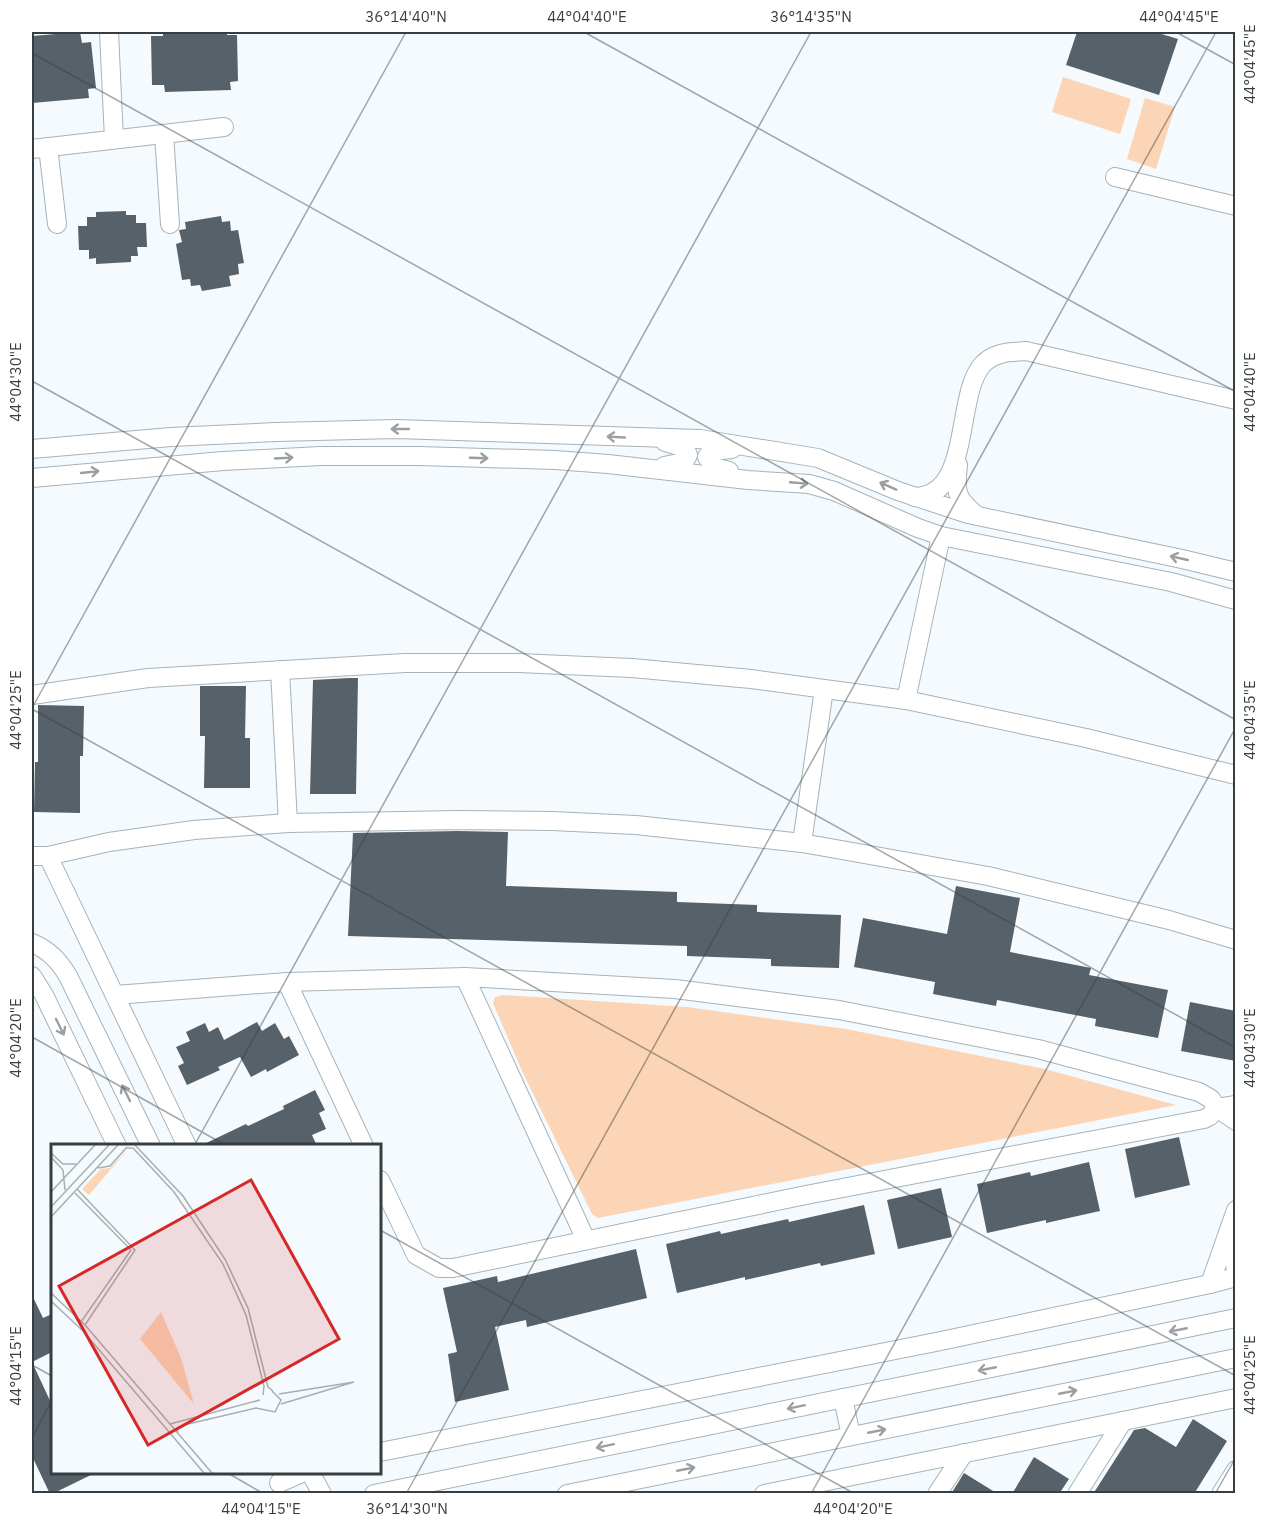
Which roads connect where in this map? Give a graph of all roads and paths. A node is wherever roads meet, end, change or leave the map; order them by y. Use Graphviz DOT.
graph roads {
  1 [pos="109,32"];
  2 [pos="224,127"];
  3 [pos="164,134"];
  4 [pos="114,140"];
  5 [pos="40,148"];
  6 [pos="1115,177"];
  7 [pos="1236,206"];
  8 [pos="57,224"];
  9 [pos="170,224"];
  10 [pos="1236,400"];
  11 [pos="963,431"];
  12 [pos="651,438"];
  13 [pos="32,449"];
  14 [pos="770,449"];
  15 [pos="645,468"];
  16 [pos="32,478"];
  17 [pos="768,481"];
  18 [pos="914,497"];
  19 [pos="978,516"];
  20 [pos="941,536"];
  21 [pos="1236,572"];
  22 [pos="1236,600"];
  23 [pos="280,670"];
  24 [pos="824,689"];
  25 [pos="32,695"];
  26 [pos="906,700"];
  27 [pos="1236,775"];
  28 [pos="288,823"];
  29 [pos="802,843"];
  30 [pos="40,856"];
  31 [pos="1236,939"];
  32 [pos="32,943"];
  33 [pos="32,976"];
  34 [pos="465,977"];
  35 [pos="287,982"];
  36 [pos="115,995"];
  37 [pos="1236,1105"];
  38 [pos="1216,1108"];
  39 [pos="1236,1120"];
  40 [pos="116,1144"];
  41 [pos="151,1144"];
  42 [pos="186,1144"];
  43 [pos="363,1144"];
  44 [pos="381,1182"];
  45 [pos="1236,1210"];
  46 [pos="1236,1232"];
  47 [pos="586,1240"];
  48 [pos="1235,1269"];
  49 [pos="1236,1276"];
  50 [pos="1210,1284"];
  51 [pos="1236,1305"];
  52 [pos="1236,1318"];
  53 [pos="1214,1323"];
  54 [pos="1236,1358"];
  55 [pos="843,1398"];
  56 [pos="1236,1398"];
  57 [pos="1123,1421"];
  58 [pos="851,1436"];
  59 [pos="381,1452"];
  60 [pos="964,1453"];
  61 [pos="1236,1470"];
  62 [pos="302,1474"];
  63 [pos="311,1474"];
  64 [pos="279,1483"];
  65 [pos="792,1491"];
  66 [pos="322,1494"];
  67 [pos="374,1494"];
  68 [pos="567,1494"];
  69 [pos="764,1494"];
  70 [pos="938,1494"];
  71 [pos="1077,1494"];
  72 [pos="1221,1494"];
  1 -- 4 [label="street"];
  2 -- 3 [label="street"];
  3 -- 4 [label="street"];
  3 -- 9 [label="street"];
  4 -- 5 [label="street"];
  5 -- 8 [label="street"];
  6 -- 7 [label="street"];
  10 -- 11 [label="street"];
  11 -- 18 [label="street"];
  11 -- 19 [label="street"];
  12 -- 13 [label="street, one-way"];
  12 -- 14 [label="street"];
  12 -- 15 [label="street"];
  14 -- 17 [label="street"];
  18 -- 14 [label="street, one-way"];
  16 -- 15 [label="street, one-way"];
  15 -- 17 [label="street"];
  17 -- 20 [label="street, one-way"];
  18 -- 19 [label="street"];
  21 -- 19 [label="street, one-way"];
  20 -- 22 [label="street"];
  20 -- 26 [label="street"];
  23 -- 24 [label="street"];
  23 -- 25 [label="street"];
  23 -- 28 [label="street"];
  24 -- 26 [label="street"];
  24 -- 29 [label="street"];
  26 -- 27 [label="street"];
  28 -- 29 [label="street"];
  28 -- 30 [label="street"];
  29 -- 31 [label="street"];
  30 -- 36 [label="street"];
  41 -- 32 [label="street, one-way"];
  33 -- 40 [label="street, one-way"];
  34 -- 35 [label="street"];
  34 -- 38 [label="street"];
  34 -- 47 [label="street"];
  35 -- 36 [label="street"];
  35 -- 43 [label="street"];
  36 -- 42 [label="street"];
  37 -- 38 [label="street"];
  38 -- 39 [label="street"];
  38 -- 47 [label="street"];
  44 -- 47 [label="street"];
  45 -- 50 [label="street"];
  46 -- 48 [label="street"];
  49 -- 50 [label="street"];
  50 -- 59 [label="street"];
  51 -- 53 [label="street"];
  52 -- 53 [label="street"];
  53 -- 55 [label="street, one-way"];
  58 -- 54 [label="street, one-way"];
  55 -- 58 [label="street"];
  55 -- 67 [label="street, one-way"];
  56 -- 57 [label="street"];
  57 -- 60 [label="street"];
  57 -- 71 [label="street"];
  68 -- 58 [label="street, one-way"];
  60 -- 65 [label="street"];
  60 -- 70 [label="street"];
  61 -- 72 [label="street"];
  62 -- 64 [label="street"];
  63 -- 66 [label="street"];
  65 -- 69 [label="street"];
}
